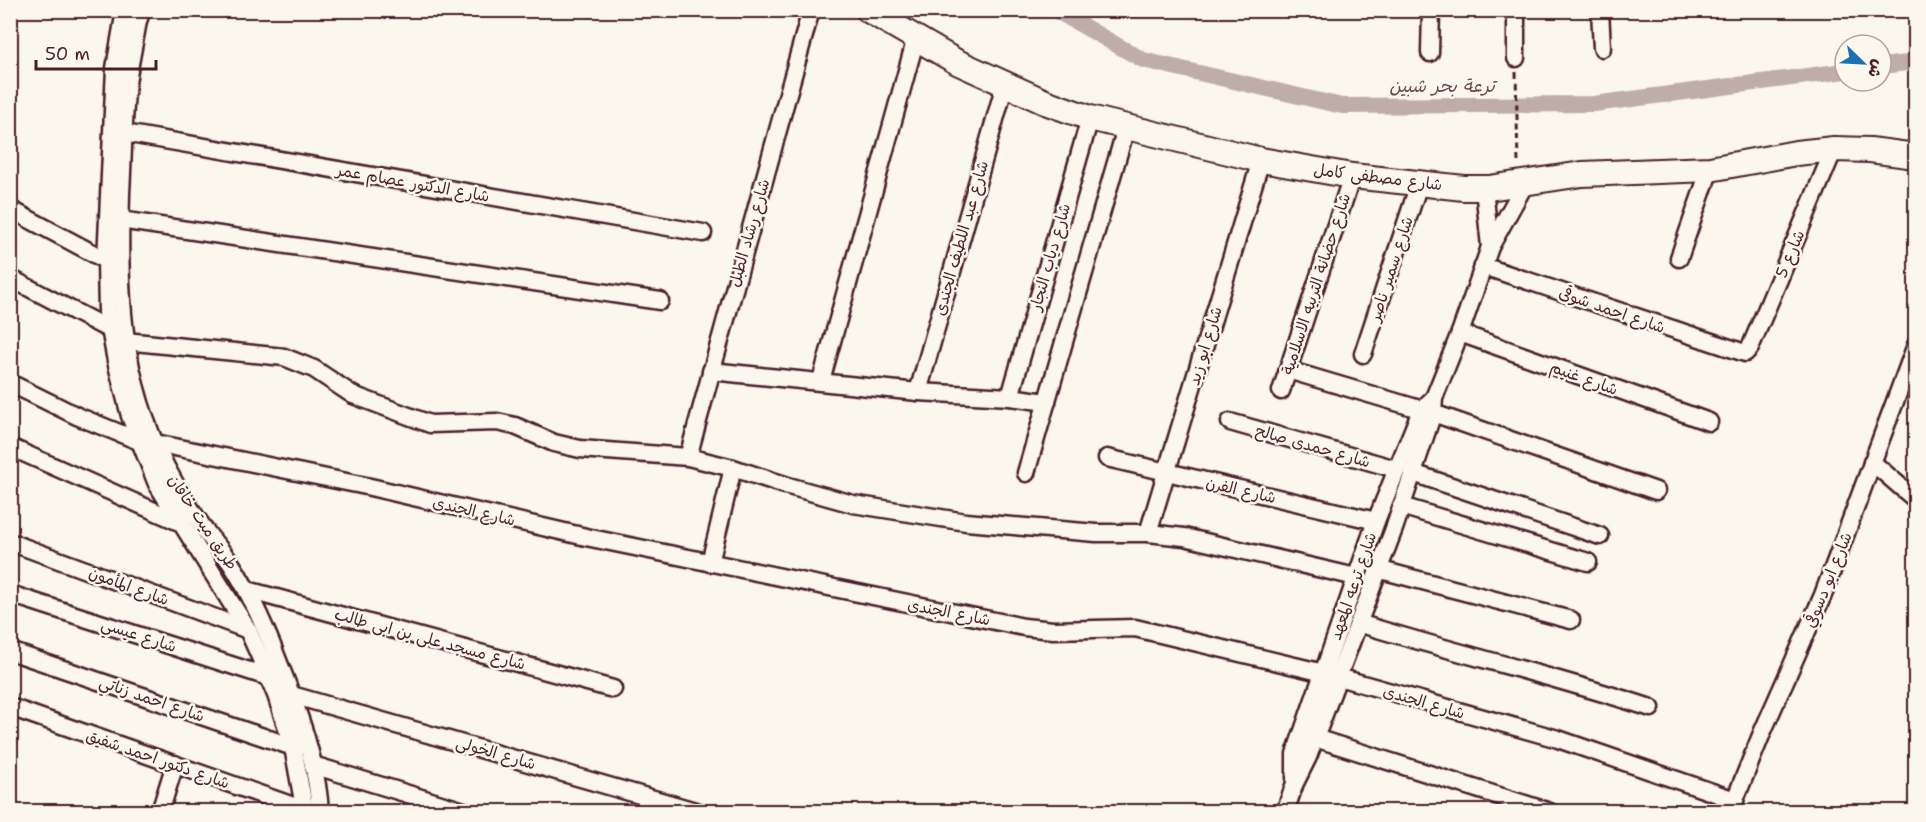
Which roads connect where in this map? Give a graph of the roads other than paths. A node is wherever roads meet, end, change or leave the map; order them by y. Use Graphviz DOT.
graph roads {
  1 [pos="142,10"];
  2 [pos="811,10"];
  3 [pos="868,10"];
  4 [pos="1431,10"];
  5 [pos="1516,10"];
  6 [pos="1600,10"];
  7 [pos="124,11"];
  8 [pos="916,38"];
  9 [pos="1602,48"];
  10 [pos="1430,53"];
  11 [pos="1516,58"];
  12 [pos="1005,84"];
  13 [pos="1090,118"];
  14 [pos="1126,128"];
  15 [pos="124,133"];
  16 [pos="1834,149"];
  17 [pos="1916,156"];
  18 [pos="1261,160"];
  19 [pos="1710,169"];
  20 [pos="1352,176"];
  21 [pos="1526,182"];
  22 [pos="1419,184"];
  23 [pos="1484,188"];
  24 [pos="10,209"];
  25 [pos="120,220"];
  26 [pos="703,233"];
  27 [pos="1490,247"];
  28 [pos="1679,258"];
  29 [pos="113,264"];
  30 [pos="1484,266"];
  31 [pos="10,278"];
  32 [pos="660,301"];
  33 [pos="110,330"];
  34 [pos="1460,333"];
  35 [pos="125,341"];
  36 [pos="1916,345"];
  37 [pos="1741,353"];
  38 [pos="1363,354"];
  39 [pos="1288,370"];
  40 [pos="711,371"];
  41 [pos="820,381"];
  42 [pos="10,383"];
  43 [pos="1281,391"];
  44 [pos="918,392"];
  45 [pos="1010,397"];
  46 [pos="1047,402"];
  47 [pos="1429,407"];
  48 [pos="1230,422"];
  49 [pos="1709,422"];
  50 [pos="147,442"];
  51 [pos="10,447"];
  52 [pos="688,457"];
  53 [pos="1107,458"];
  54 [pos="1872,462"];
  55 [pos="733,468"];
  56 [pos="1404,471"];
  57 [pos="1167,472"];
  58 [pos="1026,473"];
  59 [pos="1656,491"];
  60 [pos="1916,500"];
  61 [pos="1401,506"];
  62 [pos="1376,521"];
  63 [pos="179,522"];
  64 [pos="1148,533"];
  65 [pos="1600,536"];
  66 [pos="10,542"];
  67 [pos="1368,544"];
  68 [pos="1386,547"];
  69 [pos="1588,562"];
  70 [pos="710,563"];
  71 [pos="1377,569"];
  72 [pos="1356,577"];
  73 [pos="247,590"];
  74 [pos="10,594"];
  75 [pos="1571,620"];
  76 [pos="1358,623"];
  77 [pos="248,630"];
  78 [pos="10,651"];
  79 [pos="1331,675"];
  80 [pos="268,677"];
  81 [pos="613,689"];
  82 [pos="292,695"];
  83 [pos="10,707"];
  84 [pos="1651,708"];
  85 [pos="1314,738"];
  86 [pos="292,747"];
  87 [pos="175,764"];
  88 [pos="313,765"];
  89 [pos="1295,783"];
  90 [pos="1733,806"];
  91 [pos="310,811"];
  92 [pos="160,812"];
  93 [pos="467,812"];
  94 [pos="699,812"];
  95 [pos="1285,812"];
  96 [pos="1550,812"];
  1 -- 15 [label="street, طريق ميت خاقان"];
  2 -- 40 [label="street, شارع رشاد الطبل"];
  3 -- 8 [label="main road, شارع مصطفى كامل"];
  4 -- 10 [label="street"];
  5 -- 11 [label="street"];
  6 -- 9 [label="street"];
  7 -- 29 [label="street, طريق ميت خاقان"];
  8 -- 12 [label="main road, شارع مصطفى كامل"];
  8 -- 41 [label="street"];
  12 -- 13 [label="main road, شارع مصطفى كامل"];
  12 -- 44 [label="street, شارع عبد اللطيف الجندى"];
  13 -- 14 [label="main road, شارع مصطفى كامل"];
  13 -- 45 [label="street, شارع دياب النجار"];
  14 -- 18 [label="main road, شارع مصطفى كامل"];
  14 -- 46 [label="street"];
  15 -- 25 [label="street, طريق ميت خاقان"];
  15 -- 26 [label="street, شارع الدكتور عصام عمر"];
  16 -- 17 [label="main road, شارع مصطفى كامل"];
  16 -- 19 [label="main road, شارع مصطفى كامل"];
  16 -- 37 [label="street, شارع 5"];
  18 -- 20 [label="main road, شارع مصطفى كامل"];
  18 -- 57 [label="street, شارع ابو زيد"];
  19 -- 21 [label="main road, شارع مصطفى كامل"];
  19 -- 28 [label="street"];
  20 -- 22 [label="main road, شارع مصطفى كامل"];
  20 -- 39 [label="street, شارع حضانة التربيه الاسلامية"];
  21 -- 23 [label="main road, شارع مصطفى كامل"];
  21 -- 27 [label="street, شارع ترعه المعهد"];
  22 -- 23 [label="main road, شارع مصطفى كامل"];
  22 -- 38 [label="street, شارع سمير ناصر"];
  23 -- 27 [label="street, شارع ترعه المعهد"];
  24 -- 29 [label="street"];
  25 -- 29 [label="street, طريق ميت خاقان"];
  25 -- 32 [label="street"];
  27 -- 30 [label="street, شارع ترعه المعهد"];
  29 -- 33 [label="street, طريق ميت خاقان"];
  29 -- 35 [label="street, طريق ميت خاقان"];
  30 -- 34 [label="street, شارع ترعه المعهد"];
  30 -- 37 [label="street, شارع احمد شوقى"];
  31 -- 33 [label="street"];
  33 -- 50 [label="street, طريق ميت خاقان"];
  34 -- 47 [label="street, شارع ترعه المعهد"];
  34 -- 49 [label="street, شارع غنيم"];
  35 -- 50 [label="street, طريق ميت خاقان"];
  35 -- 52 [label="street"];
  36 -- 54 [label="street, شارع ابو دسوقي"];
  39 -- 43 [label="street, شارع حضانة التربيه الاسلامية"];
  39 -- 47 [label="street"];
  40 -- 41 [label="street"];
  40 -- 52 [label="street, شارع رشاد الطبل"];
  41 -- 44 [label="street"];
  42 -- 50 [label="street, شارع الجندى"];
  44 -- 45 [label="street"];
  45 -- 46 [label="street"];
  46 -- 58 [label="street"];
  47 -- 56 [label="street, شارع ترعه المعهد"];
  47 -- 59 [label="street"];
  48 -- 56 [label="street, شارع حمدى صالح"];
  50 -- 63 [label="street, طريق ميت خاقان"];
  50 -- 70 [label="street, شارع الجندى"];
  50 -- 73 [label="street, طريق ميت خاقان"];
  51 -- 63 [label="street"];
  52 -- 55 [label="street"];
  53 -- 57 [label="street, شارع الفرن"];
  54 -- 60 [label="street"];
  54 -- 90 [label="street, شارع ابو دسوقي"];
  55 -- 64 [label="street"];
  55 -- 70 [label="street"];
  56 -- 61 [label="street, شارع ترعه المعهد"];
  56 -- 62 [label="street, شارع ترعه المعهد"];
  56 -- 65 [label="street, شارع حمدى صالح"];
  57 -- 62 [label="street, شارع الفرن"];
  57 -- 64 [label="street, شارع ابو زيد"];
  61 -- 68 [label="street, شارع ترعه المعهد"];
  61 -- 69 [label="street"];
  62 -- 67 [label="street, شارع ترعه المعهد"];
  63 -- 77 [label="street, طريق ميت خاقان"];
  64 -- 72 [label="street"];
  66 -- 77 [label="street, شارع المأمون"];
  67 -- 68 [label="street"];
  67 -- 72 [label="street, شارع ترعه المعهد"];
  68 -- 71 [label="street, شارع ترعه المعهد"];
  70 -- 79 [label="street, شارع الجندى"];
  71 -- 75 [label="street"];
  71 -- 76 [label="street, شارع ترعه المعهد"];
  72 -- 79 [label="street, شارع ترعه المعهد"];
  73 -- 81 [label="street, شارع مسجد على بن ابى طالب"];
  73 -- 82 [label="street, طريق ميت خاقان"];
  74 -- 80 [label="street, شارع عيسي"];
  76 -- 79 [label="street, شارع ترعه المعهد"];
  76 -- 84 [label="street"];
  77 -- 80 [label="street, طريق ميت خاقان"];
  78 -- 86 [label="street, شارع احمد زناتي"];
  79 -- 85 [label="street, شارع ترعه المعهد"];
  79 -- 89 [label="street, شارع ترعه المعهد"];
  79 -- 90 [label="street, شارع الجندى"];
  80 -- 86 [label="street, طريق ميت خاقان"];
  82 -- 88 [label="street, طريق ميت خاقان"];
  82 -- 94 [label="street, شارع الخولى"];
  83 -- 87 [label="street, شارع دكتور احمد شفيق"];
  85 -- 89 [label="street, شارع ترعه المعهد"];
  85 -- 96 [label="street"];
  86 -- 91 [label="street, طريق ميت خاقان"];
  87 -- 91 [label="street, شارع دكتور احمد شفيق"];
  87 -- 92 [label="street"];
  88 -- 91 [label="street, طريق ميت خاقان"];
  88 -- 93 [label="street"];
  89 -- 95 [label="street, شارع ترعه المعهد"];
}
